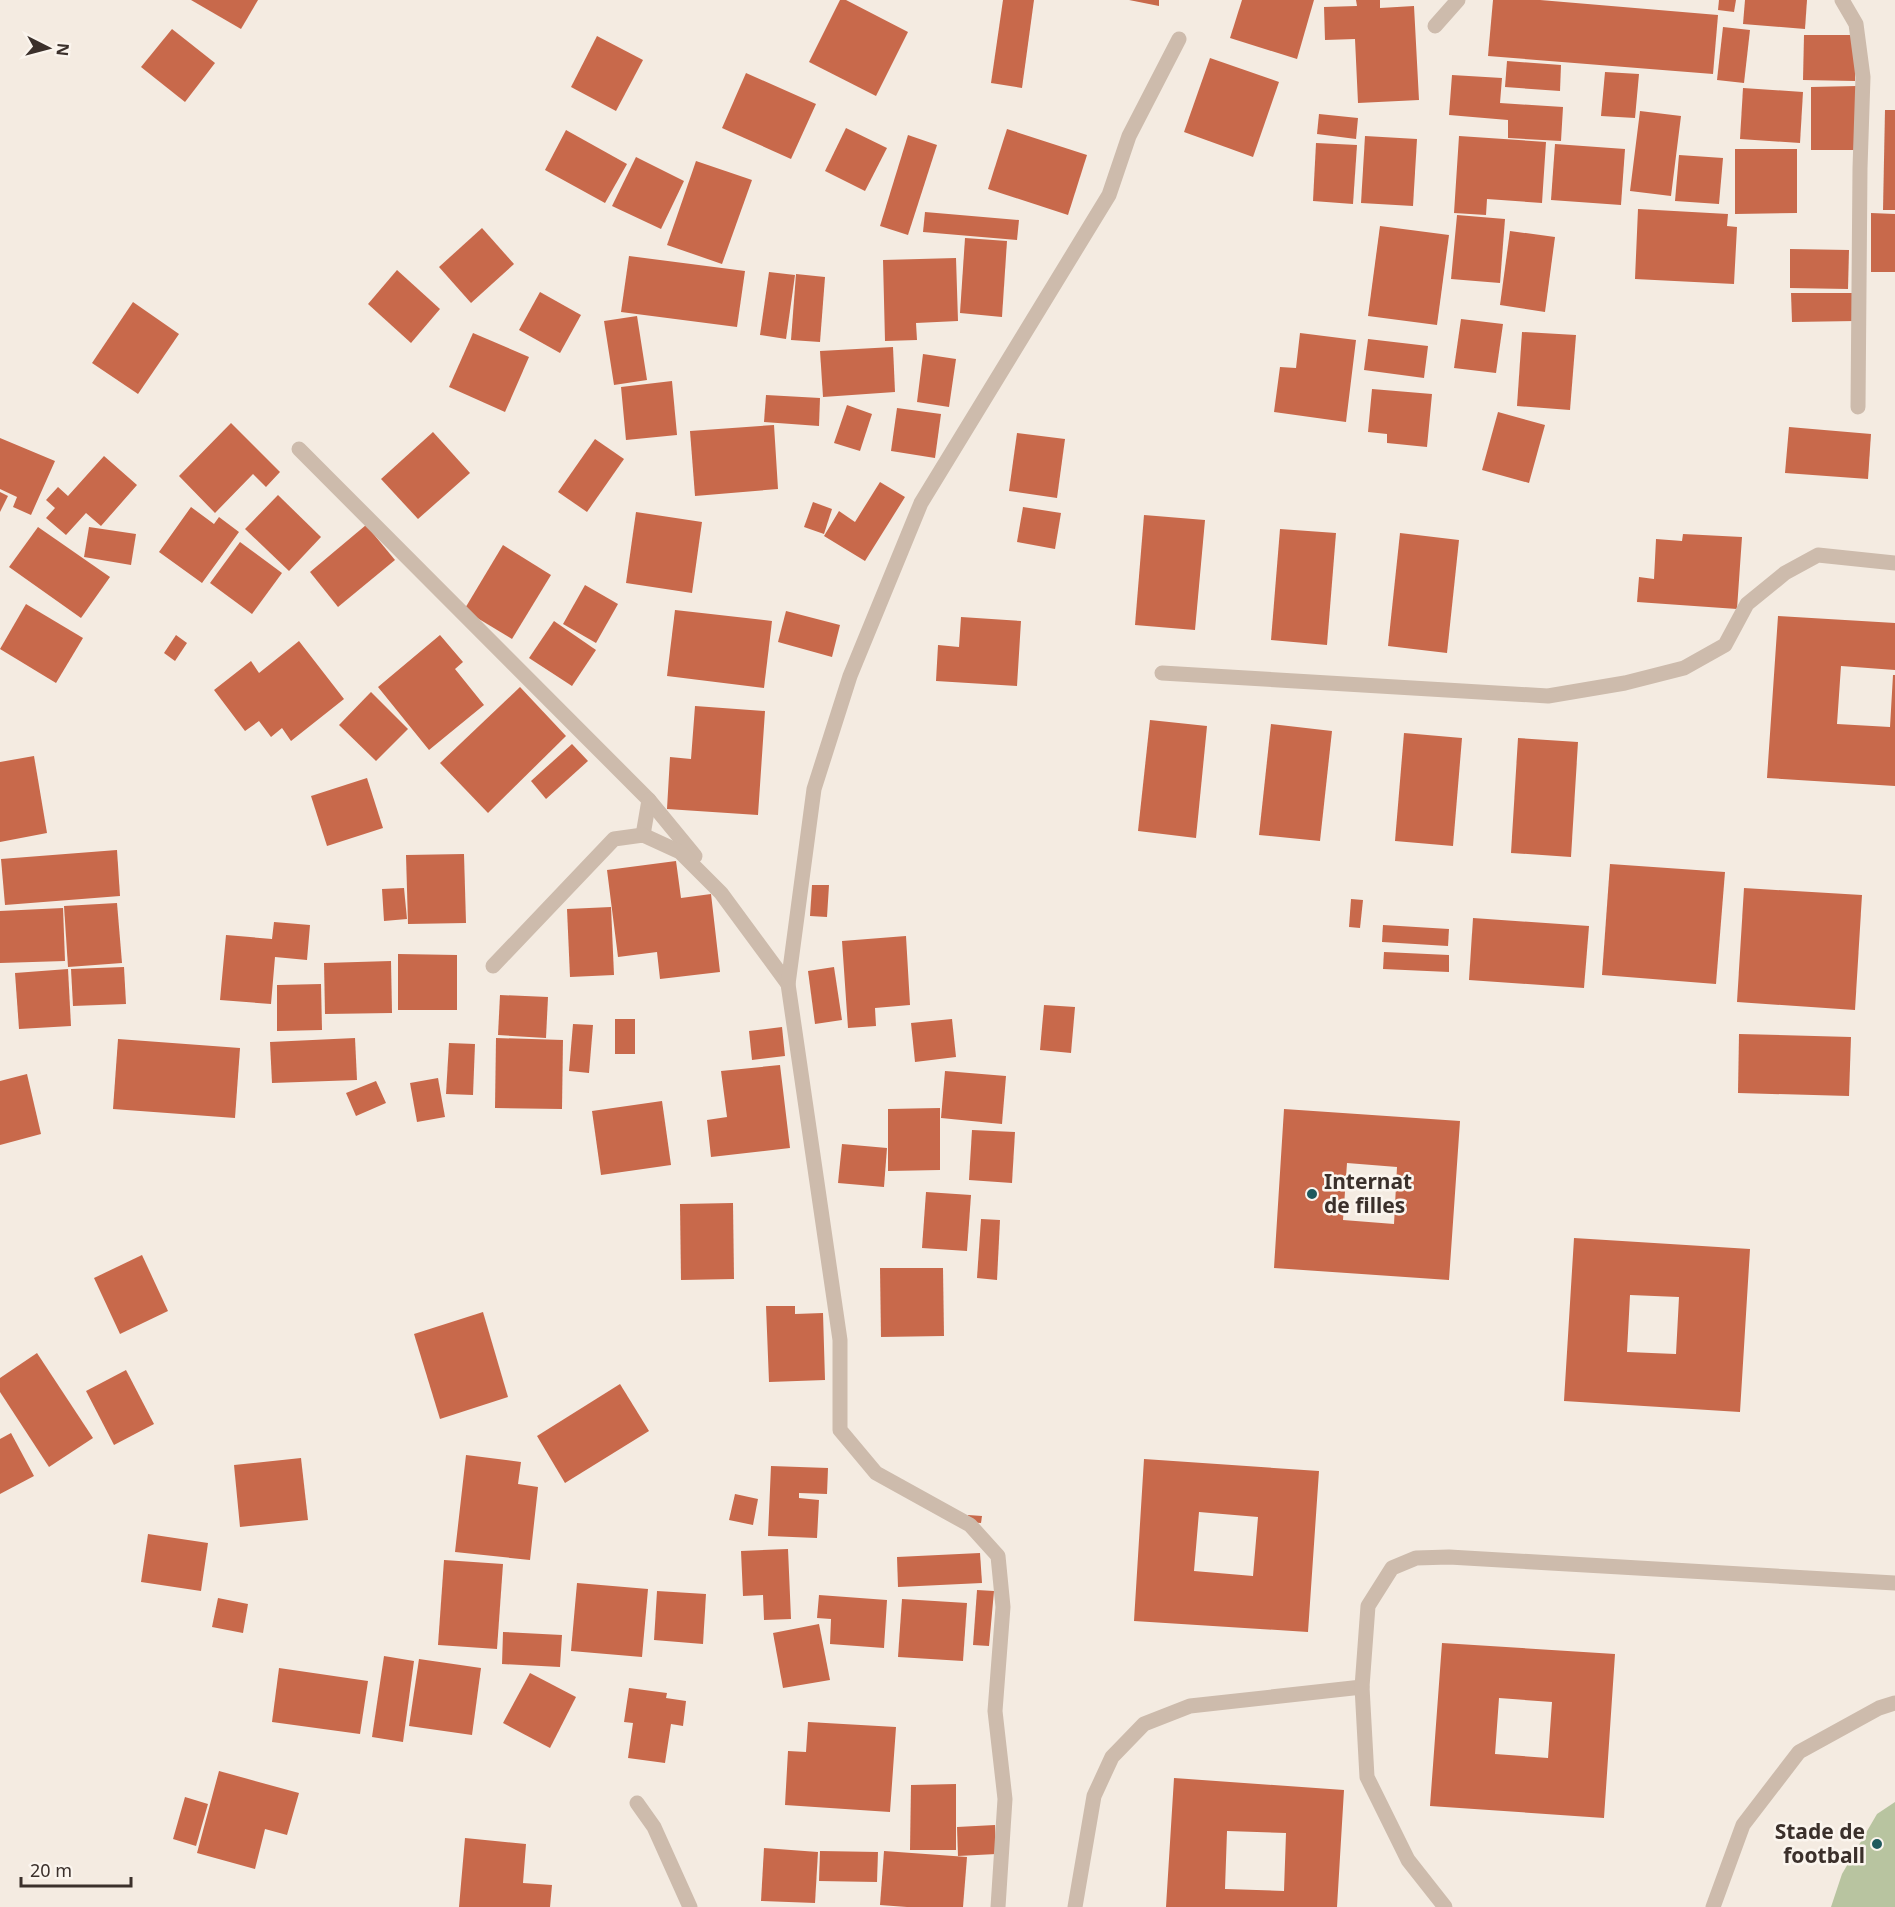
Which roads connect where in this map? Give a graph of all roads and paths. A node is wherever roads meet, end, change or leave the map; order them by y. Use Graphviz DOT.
graph roads {
  1 [pos="1458,0"];
  2 [pos="1842,0"];
  3 [pos="1435,26"];
  4 [pos="1179,39"];
  5 [pos="1858,407"];
  6 [pos="299,449"];
  7 [pos="1895,563"];
  8 [pos="1162,673"];
  9 [pos="649,800"];
  10 [pos="643,835"];
  11 [pos="494,966"];
  12 [pos="788,984"];
  13 [pos="1895,1583"];
  14 [pos="1362,1687"];
  15 [pos="1895,1703"];
  16 [pos="637,1803"];
  17 [pos="690,1907"];
  18 [pos="998,1907"];
  19 [pos="1075,1907"];
  20 [pos="1444,1907"];
  21 [pos="1713,1907"];
  1 -- 3 [label="street"];
  2 -- 5 [label="street"];
  4 -- 12 [label="street"];
  6 -- 9 [label="street"];
  7 -- 8 [label="street"];
  9 -- 10 [label="street"];
  9 -- 12 [label="street"];
  10 -- 11 [label="street"];
  10 -- 12 [label="street"];
  12 -- 18 [label="street"];
  13 -- 14 [label="street"];
  14 -- 19 [label="street"];
  14 -- 20 [label="street"];
  15 -- 21 [label="street"];
  16 -- 17 [label="street"];
}
